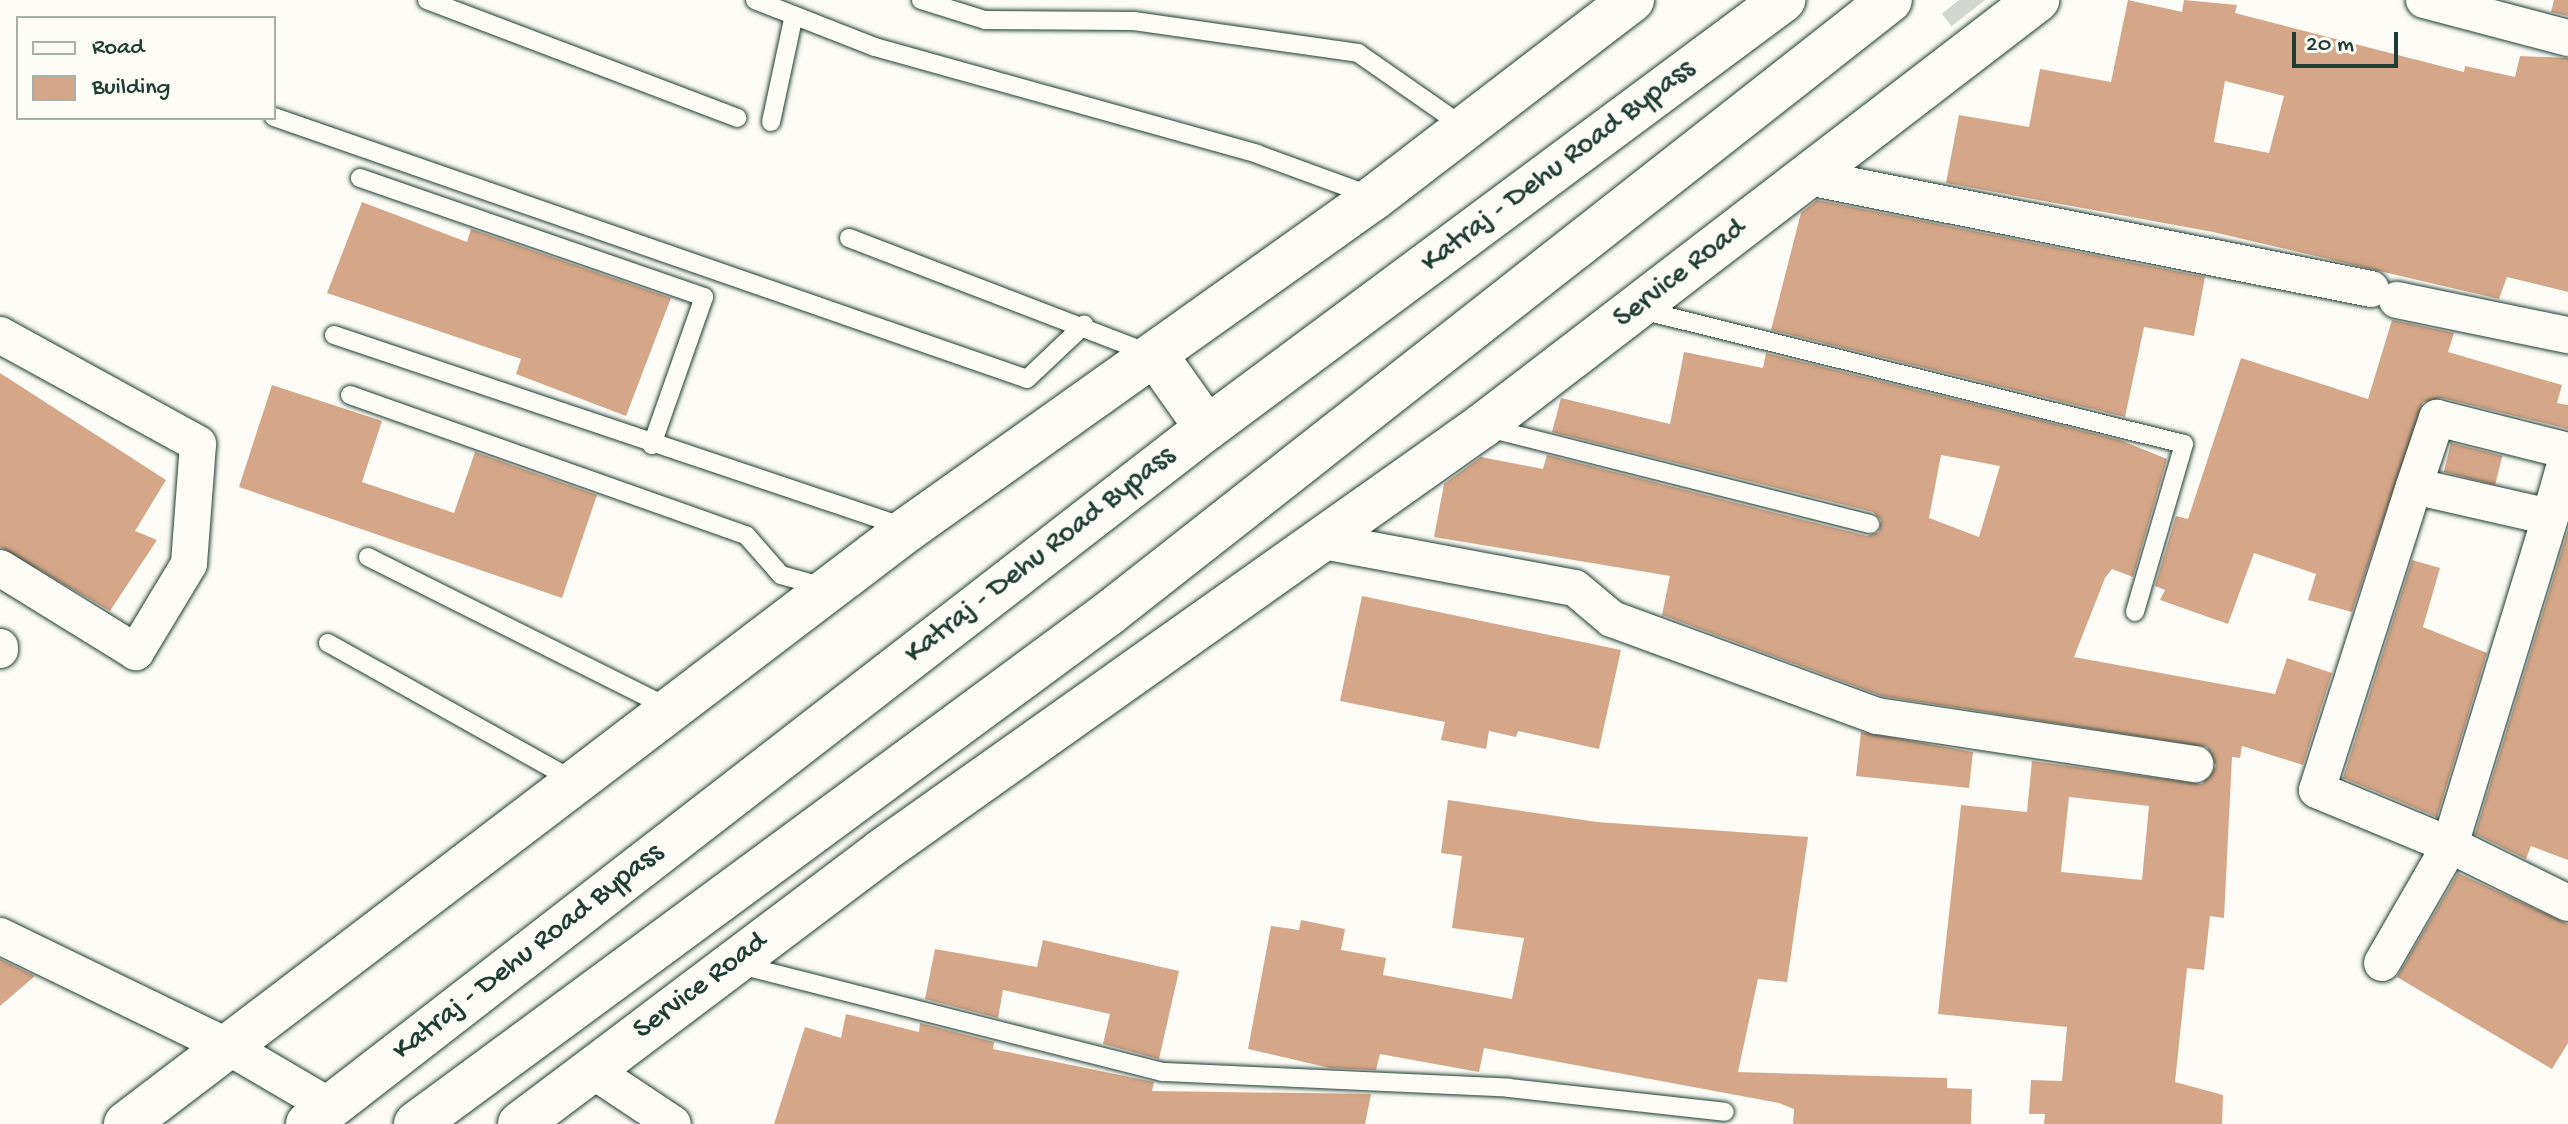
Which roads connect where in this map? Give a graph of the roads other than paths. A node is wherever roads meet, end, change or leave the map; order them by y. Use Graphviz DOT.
graph roads {
  1 [pos="427,0"];
  2 [pos="755,0"];
  3 [pos="921,0"];
  4 [pos="1783,0"];
  5 [pos="1890,0"];
  6 [pos="2037,0"];
  7 [pos="2424,0"];
  8 [pos="1623,2"];
  9 [pos="794,15"];
  10 [pos="2551,23"];
  11 [pos="276,118"];
  12 [pos="737,118"];
  13 [pos="771,122"];
  14 [pos="1464,127"];
  15 [pos="1808,177"];
  16 [pos="360,178"];
  17 [pos="1375,197"];
  18 [pos="849,238"];
  19 [pos="1638,309"];
  20 [pos="1084,325"];
  21 [pos="0,335"];
  22 [pos="334,335"];
  23 [pos="2568,335"];
  24 [pos="1156,356"];
  25 [pos="350,395"];
  26 [pos="1482,426"];
  27 [pos="1207,428"];
  28 [pos="652,445"];
  29 [pos="2568,452"];
  30 [pos="2414,486"];
  31 [pos="2550,517"];
  32 [pos="1870,524"];
  33 [pos="908,529"];
  34 [pos="1318,540"];
  35 [pos="368,557"];
  36 [pos="0,568"];
  37 [pos="830,589"];
  38 [pos="2135,612"];
  39 [pos="328,643"];
  40 [pos="675,710"];
  41 [pos="2195,764"];
  42 [pos="579,784"];
  43 [pos="2450,845"];
  44 [pos="2568,903"];
  45 [pos="0,936"];
  46 [pos="733,963"];
  47 [pos="2382,963"];
  48 [pos="227,1046"];
  49 [pos="592,1070"];
  50 [pos="1725,1112"];
  51 [pos="320,1115"];
  52 [pos="126,1124"];
  53 [pos="416,1124"];
  54 [pos="520,1124"];
  55 [pos="673,1124"];
  1 -- 12 [label="lane"];
  2 -- 9 [label="lane"];
  3 -- 14 [label="lane"];
  4 -- 27 [label="main road, Katraj - Dehu Road Bypass"];
  5 -- 53 [label="main road"];
  6 -- 15 [label="main road, Service Road"];
  7 -- 10 [label="street"];
  8 -- 14 [label="main road"];
  9 -- 13 [label="lane"];
  9 -- 17 [label="lane"];
  11 -- 20 [label="lane"];
  14 -- 17 [label="main road"];
  15 -- 19 [label="main road, Service Road"];
  15 -- 23 [label="street"];
  16 -- 28 [label="lane"];
  17 -- 24 [label="main road"];
  18 -- 20 [label="lane"];
  19 -- 26 [label="main road, Service Road"];
  19 -- 38 [label="lane"];
  20 -- 24 [label="lane"];
  21 -- 36 [label="street"];
  22 -- 28 [label="lane"];
  24 -- 27 [label="main road"];
  24 -- 33 [label="main road"];
  25 -- 37 [label="lane"];
  26 -- 32 [label="lane"];
  26 -- 34 [label="main road, Service Road"];
  27 -- 51 [label="main road, Katraj - Dehu Road Bypass"];
  28 -- 33 [label="lane"];
  29 -- 30 [label="street"];
  29 -- 31 [label="street"];
  30 -- 31 [label="street"];
  30 -- 43 [label="street"];
  31 -- 43 [label="street"];
  33 -- 37 [label="main road"];
  34 -- 41 [label="street"];
  34 -- 46 [label="main road, Service Road"];
  35 -- 40 [label="lane"];
  37 -- 40 [label="main road"];
  39 -- 42 [label="lane"];
  40 -- 42 [label="main road"];
  42 -- 48 [label="main road"];
  43 -- 44 [label="street"];
  43 -- 47 [label="street"];
  45 -- 48 [label="street"];
  46 -- 49 [label="main road, Service Road"];
  46 -- 50 [label="lane"];
  48 -- 51 [label="street"];
  48 -- 52 [label="main road"];
  49 -- 54 [label="main road, Service Road"];
  49 -- 55 [label="street"];
}
